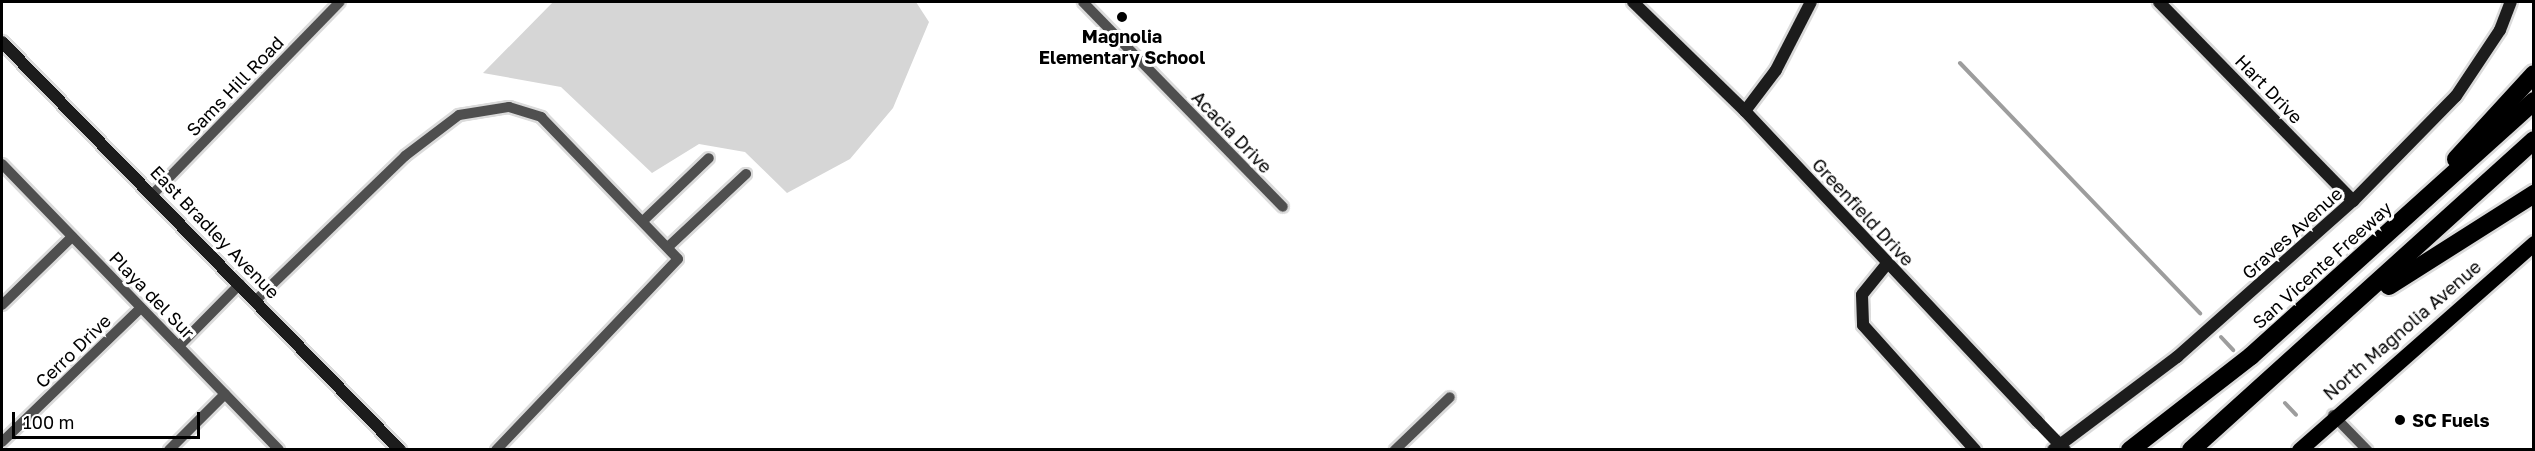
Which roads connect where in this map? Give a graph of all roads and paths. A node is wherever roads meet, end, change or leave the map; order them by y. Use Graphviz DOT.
graph roads {
  1 [pos="340,2"];
  2 [pos="1083,2"];
  3 [pos="1634,2"];
  4 [pos="1811,2"];
  5 [pos="2159,2"];
  6 [pos="2511,2"];
  7 [pos="2,42"];
  8 [pos="2534,74"];
  9 [pos="2534,101"];
  10 [pos="1745,111"];
  11 [pos="2534,141"];
  12 [pos="709,158"];
  13 [pos="3,168"];
  14 [pos="746,174"];
  15 [pos="153,194"];
  16 [pos="2534,194"];
  17 [pos="2353,201"];
  18 [pos="1283,207"];
  19 [pos="643,221"];
  20 [pos="2398,226"];
  21 [pos="72,237"];
  22 [pos="2534,243"];
  23 [pos="668,247"];
  24 [pos="1886,265"];
  25 [pos="240,284"];
  26 [pos="256,300"];
  27 [pos="2,305"];
  28 [pos="2354,307"];
  29 [pos="141,308"];
  30 [pos="179,346"];
  31 [pos="225,394"];
  32 [pos="1450,397"];
  33 [pos="2334,415"];
  34 [pos="2,442"];
  35 [pos="169,450"];
  36 [pos="279,450"];
  37 [pos="400,450"];
  38 [pos="496,450"];
  39 [pos="1395,450"];
  40 [pos="1975,450"];
  41 [pos="2053,450"];
  42 [pos="2064,450"];
  43 [pos="2130,450"];
  44 [pos="2191,450"];
  45 [pos="2299,450"];
  46 [pos="2367,450"];
  1 -- 15 [label="street, Sams Hill Road"];
  2 -- 18 [label="street, Acacia Drive"];
  3 -- 10 [label="main road, Greenfield Drive"];
  4 -- 10 [label="main road"];
  5 -- 17 [label="main road, Hart Drive"];
  6 -- 17 [label="main road, Graves Avenue"];
  7 -- 15 [label="main road, East Bradley Avenue"];
  8 -- 20 [label="highway"];
  9 -- 20 [label="highway, San Vicente Freeway"];
  10 -- 24 [label="main road, Greenfield Drive"];
  11 -- 28 [label="highway"];
  12 -- 19 [label="street"];
  13 -- 21 [label="street, Playa del Sur"];
  14 -- 23 [label="street"];
  15 -- 25 [label="main road, East Bradley Avenue"];
  16 -- 28 [label="highway"];
  17 -- 41 [label="main road, Graves Avenue"];
  19 -- 23 [label="street"];
  19 -- 26 [label="street"];
  20 -- 43 [label="highway, San Vicente Freeway"];
  21 -- 27 [label="street"];
  21 -- 29 [label="street, Playa del Sur"];
  22 -- 33 [label="main road, North Magnolia Avenue"];
  23 -- 38 [label="street"];
  24 -- 40 [label="main road"];
  24 -- 42 [label="main road, Greenfield Drive, bridge"];
  25 -- 26 [label="main road, East Bradley Avenue"];
  25 -- 30 [label="street"];
  26 -- 37 [label="main road, East Bradley Avenue"];
  28 -- 44 [label="highway"];
  29 -- 30 [label="street, Playa del Sur"];
  29 -- 34 [label="street, Cerro Drive"];
  30 -- 31 [label="street, Playa del Sur"];
  31 -- 35 [label="street"];
  31 -- 36 [label="street, Playa del Sur"];
  32 -- 39 [label="street"];
  33 -- 45 [label="main road, North Magnolia Avenue"];
  33 -- 46 [label="street"];
}
